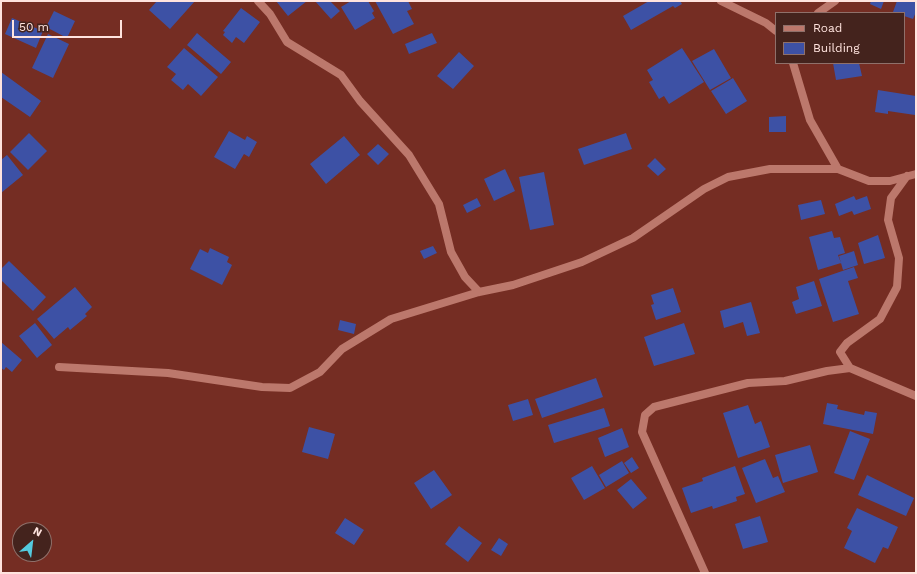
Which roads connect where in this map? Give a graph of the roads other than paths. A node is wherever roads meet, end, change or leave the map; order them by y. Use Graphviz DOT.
graph roads {
  1 [pos="258,1"];
  2 [pos="721,1"];
  3 [pos="835,1"];
  4 [pos="819,12"];
  5 [pos="775,30"];
  6 [pos="793,64"];
  7 [pos="838,169"];
  8 [pos="916,174"];
  9 [pos="907,176"];
  10 [pos="479,292"];
  11 [pos="59,367"];
  12 [pos="850,368"];
  13 [pos="916,396"];
  14 [pos="705,573"];
  1 -- 10 [label="street"];
  2 -- 5 [label="street"];
  3 -- 4 [label="street"];
  6 -- 7 [label="street"];
  7 -- 9 [label="street"];
  7 -- 10 [label="street"];
  8 -- 9 [label="street"];
  9 -- 12 [label="street"];
  10 -- 11 [label="street"];
  12 -- 13 [label="street"];
  12 -- 14 [label="street"];
}
